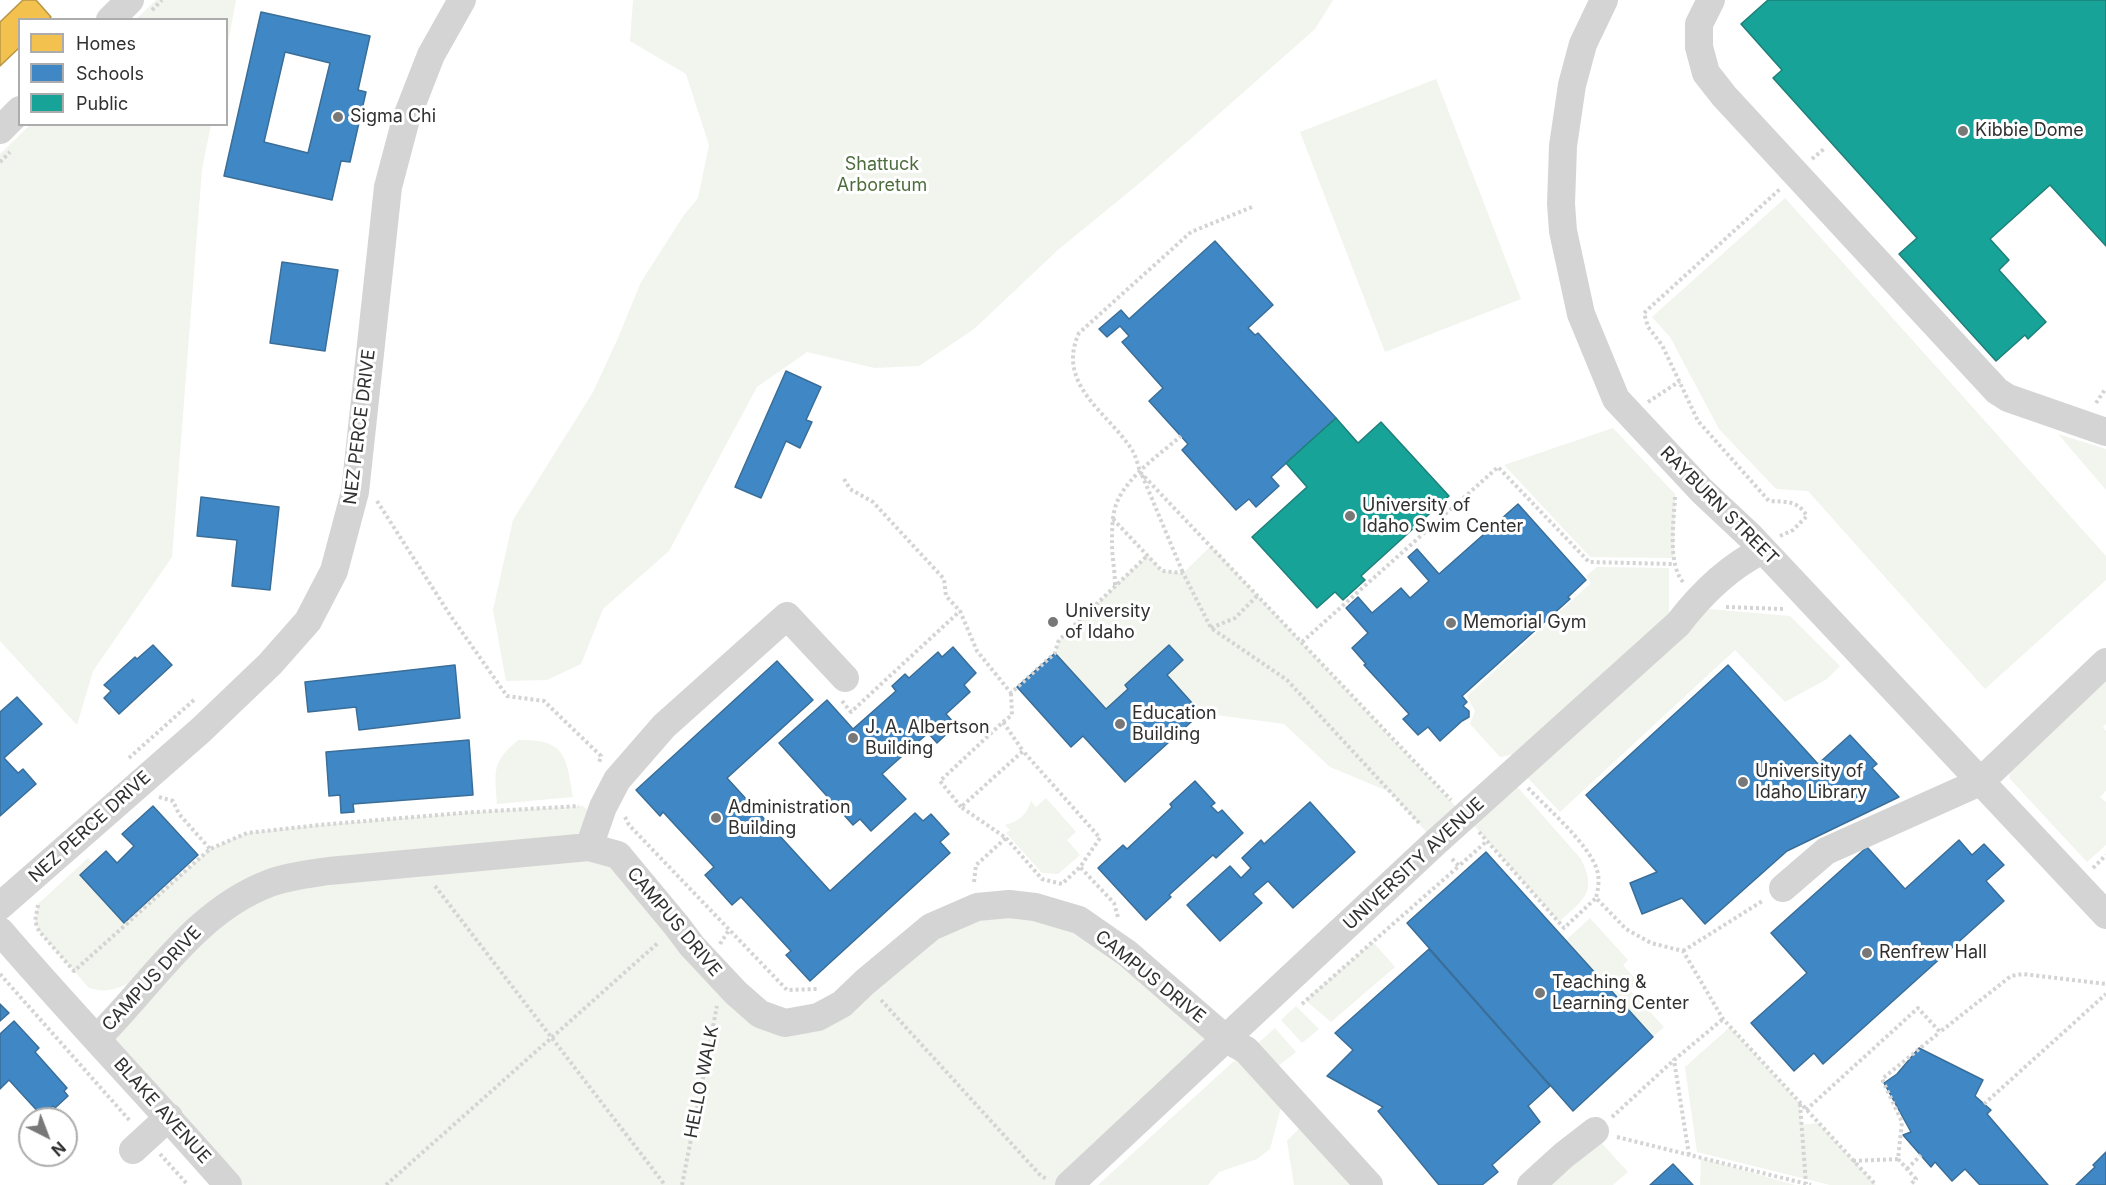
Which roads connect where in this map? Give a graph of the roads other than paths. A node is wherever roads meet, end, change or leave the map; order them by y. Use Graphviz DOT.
graph roads {
  1 [pos="130,0"];
  2 [pos="462,0"];
  3 [pos="1604,0"];
  4 [pos="1711,0"];
  5 [pos="112,18"];
  6 [pos="18,112"];
  7 [pos="0,130"];
  8 [pos="2106,432"];
  9 [pos="1763,550"];
  10 [pos="2106,662"];
  11 [pos="841,687"];
  12 [pos="1980,782"];
  13 [pos="590,847"];
  14 [pos="1783,888"];
  15 [pos="0,906"];
  16 [pos="2106,915"];
  17 [pos="0,931"];
  18 [pos="97,1038"];
  19 [pos="1227,1039"];
  20 [pos="169,1117"];
  21 [pos="1595,1131"];
  22 [pos="139,1144"];
  23 [pos="1059,1183"];
  24 [pos="228,1185"];
  25 [pos="1369,1185"];
  26 [pos="1531,1185"];
  1 -- 5 [label="street"];
  2 -- 15 [label="street, NEZ PERCE DRIVE"];
  3 -- 9 [label="street, RAYBURN STREET"];
  4 -- 8 [label="street"];
  6 -- 7 [label="street"];
  9 -- 12 [label="street, RAYBURN STREET"];
  9 -- 19 [label="street, UNIVERSITY AVENUE"];
  10 -- 12 [label="street"];
  11 -- 13 [label="street"];
  12 -- 14 [label="street"];
  12 -- 16 [label="street, RAYBURN STREET"];
  13 -- 18 [label="street, CAMPUS DRIVE"];
  13 -- 19 [label="street, CAMPUS DRIVE"];
  17 -- 18 [label="street, BLAKE AVENUE"];
  18 -- 20 [label="street, BLAKE AVENUE"];
  19 -- 23 [label="street, UNIVERSITY AVENUE"];
  19 -- 25 [label="street, CAMPUS DRIVE"];
  20 -- 22 [label="street"];
  20 -- 24 [label="street, BLAKE AVENUE"];
  21 -- 26 [label="street"];
}
